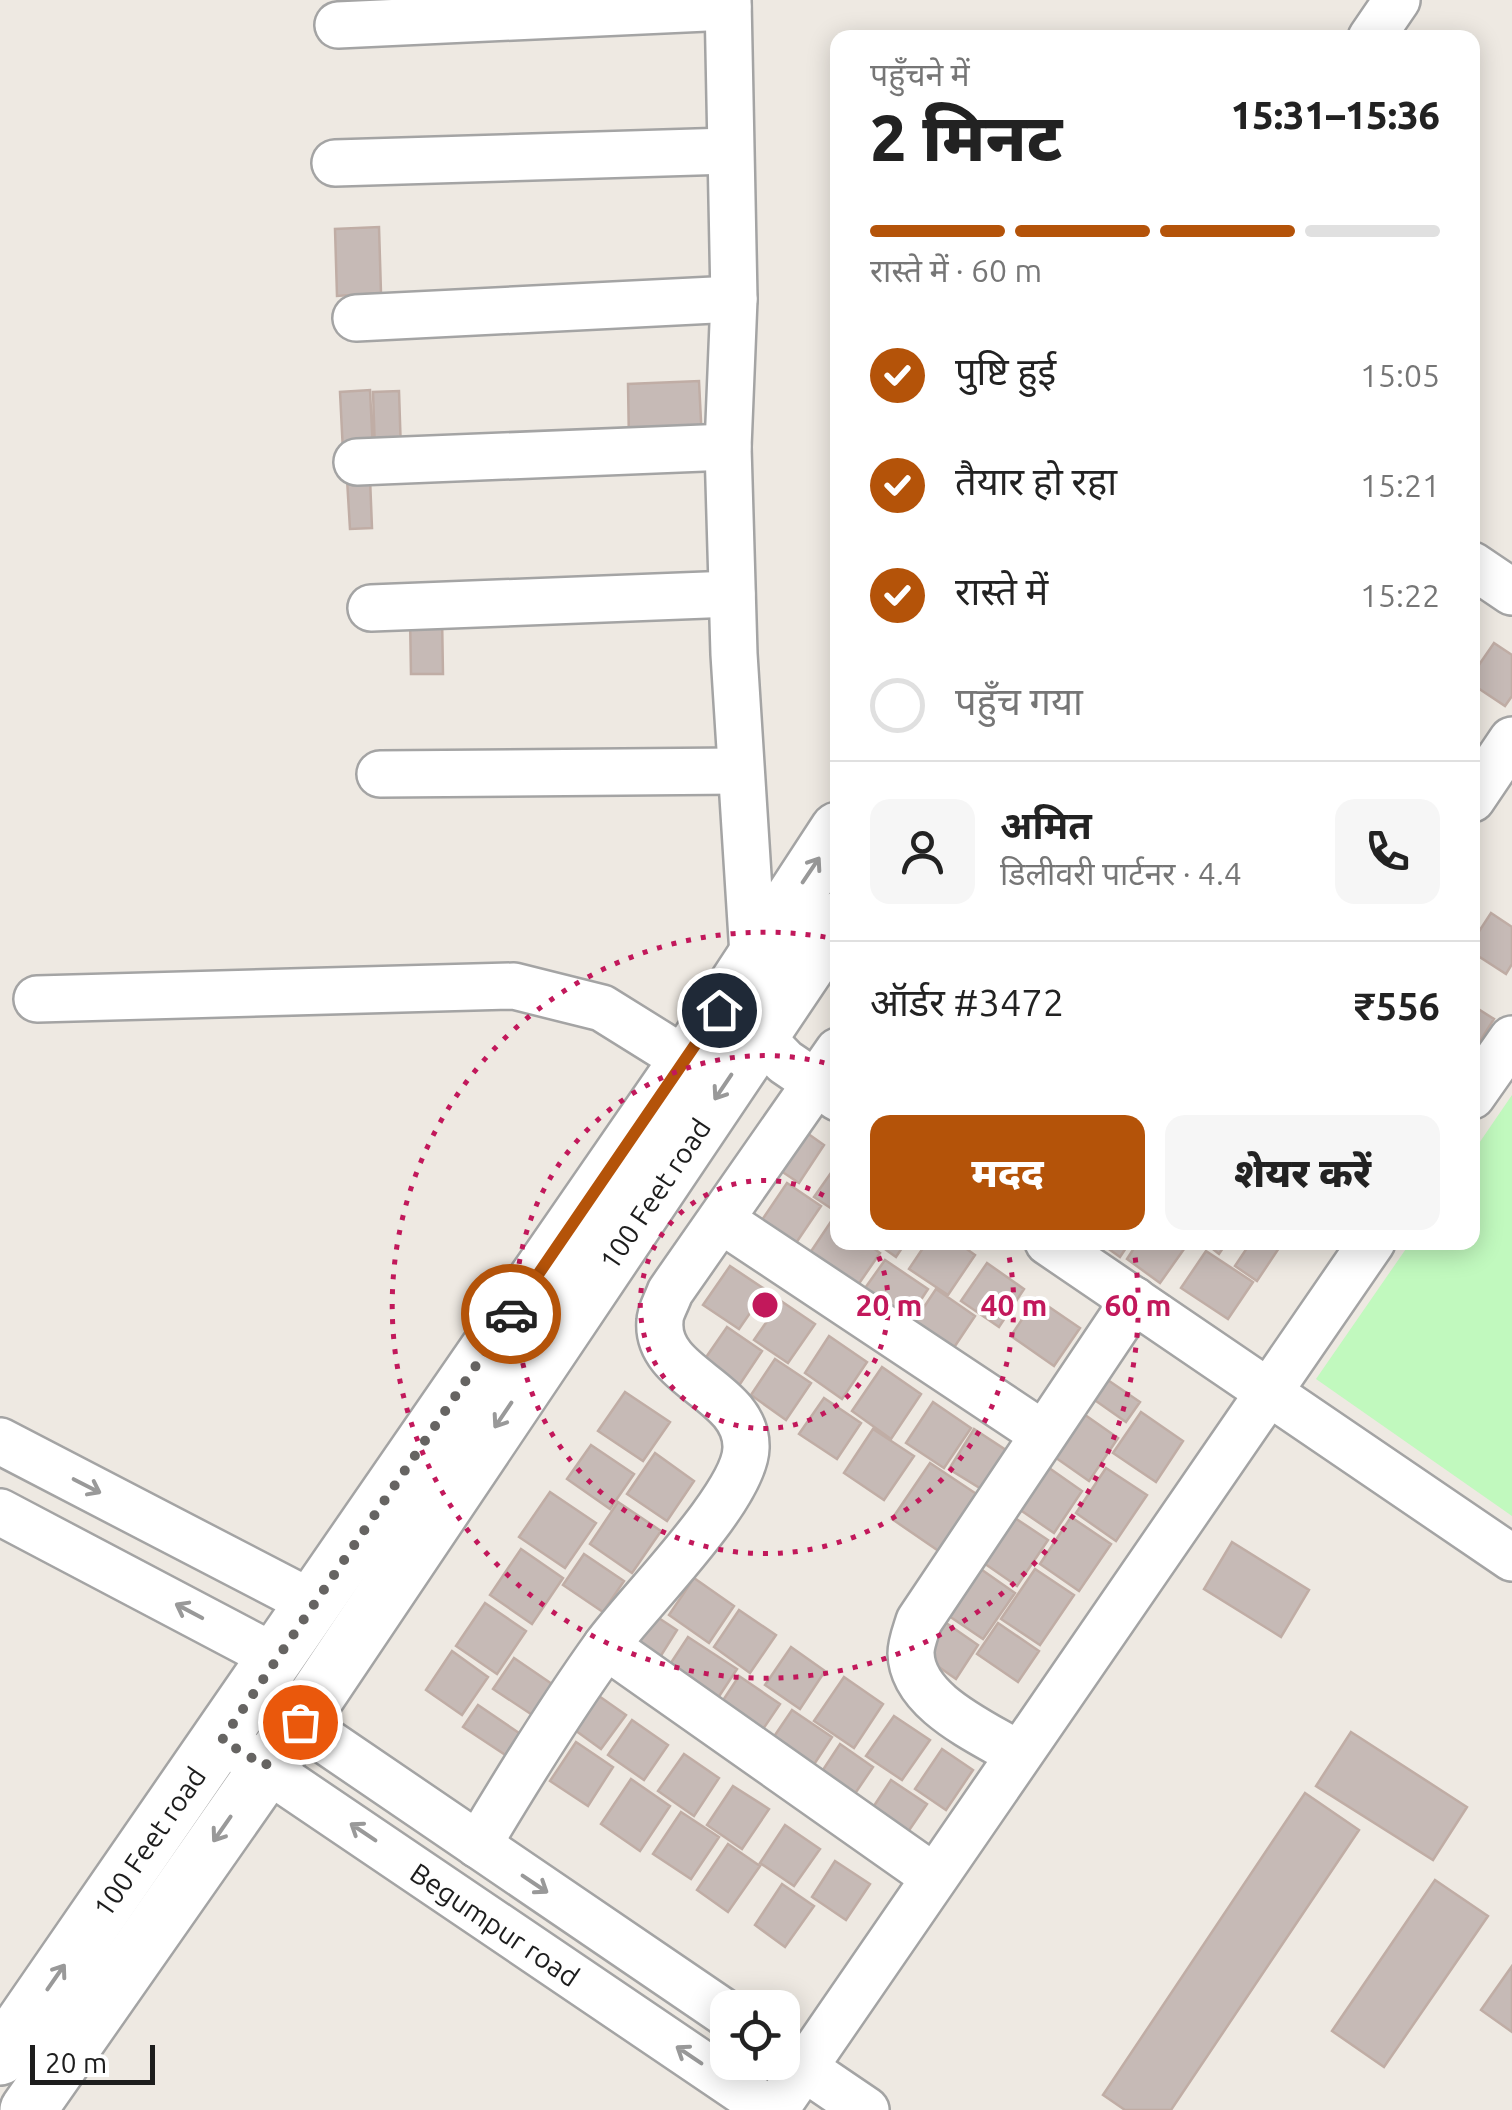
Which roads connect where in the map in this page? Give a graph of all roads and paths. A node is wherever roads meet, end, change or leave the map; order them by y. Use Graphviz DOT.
graph roads {
  1 [pos="1397,0"];
  2 [pos="728,4"];
  3 [pos="338,25"];
  4 [pos="1376,30"];
  5 [pos="728,151"];
  6 [pos="334,163"];
  7 [pos="734,299"];
  8 [pos="356,318"];
  9 [pos="728,447"];
  10 [pos="357,462"];
  11 [pos="1480,570"];
  12 [pos="1512,592"];
  13 [pos="732,594"];
  14 [pos="371,608"];
  15 [pos="738,771"];
  16 [pos="380,774"];
  17 [pos="830,842"];
  18 [pos="830,931"];
  19 [pos="752,959"];
  20 [pos="38,998"];
  21 [pos="758,1034"];
  22 [pos="1512,1039"];
  23 [pos="686,1061"];
  24 [pos="830,1078"];
  25 [pos="1480,1085"];
  26 [pos="721,1220"];
  27 [pos="1060,1250"];
  28 [pos="1351,1250"];
  29 [pos="1134,1300"];
  30 [pos="1268,1392"];
  31 [pos="1043,1434"];
  32 [pos="0,1441"];
  33 [pos="0,1512"];
  34 [pos="1512,1558"];
  35 [pos="312,1603"];
  36 [pos="606,1646"];
  37 [pos="263,1674"];
  38 [pos="300,1722"];
  39 [pos="244,1753"];
  40 [pos="1018,1754"];
  41 [pos="478,1845"];
  42 [pos="934,1877"];
  43 [pos="710,2004"];
  44 [pos="800,2051"];
  45 [pos="0,2057"];
  46 [pos="800,2065"];
  47 [pos="785,2080"];
  48 [pos="28,2110"];
  49 [pos="772,2110"];
  50 [pos="866,2110"];
  1 -- 4 [label="street"];
  2 -- 3 [label="street"];
  2 -- 5 [label="street"];
  5 -- 6 [label="street"];
  5 -- 7 [label="street"];
  7 -- 8 [label="street"];
  7 -- 9 [label="street"];
  9 -- 10 [label="street"];
  9 -- 13 [label="street"];
  11 -- 12 [label="street"];
  13 -- 14 [label="street"];
  13 -- 15 [label="street"];
  15 -- 16 [label="street"];
  15 -- 19 [label="street"];
  19 -- 17 [label="street, 100 Feet road, one-way"];
  18 -- 21 [label="street, 100 Feet road"];
  19 -- 21 [label="street"];
  19 -- 23 [label="street, 100 Feet road"];
  20 -- 23 [label="street"];
  21 -- 24 [label="street"];
  21 -- 38 [label="street, 100 Feet road, one-way"];
  22 -- 25 [label="street"];
  23 -- 35 [label="street, 100 Feet road"];
  24 -- 26 [label="street"];
  26 -- 31 [label="street"];
  26 -- 36 [label="street"];
  27 -- 29 [label="street"];
  28 -- 30 [label="street"];
  29 -- 30 [label="street"];
  29 -- 31 [label="street"];
  30 -- 34 [label="street"];
  30 -- 40 [label="street"];
  31 -- 40 [label="street"];
  32 -- 35 [label="street, one-way"];
  37 -- 33 [label="street, Begumpur road, one-way"];
  35 -- 37 [label="street, 100 Feet road"];
  36 -- 41 [label="street"];
  36 -- 42 [label="street"];
  37 -- 38 [label="street, Begumpur road"];
  37 -- 39 [label="street, 100 Feet road"];
  38 -- 39 [label="street, 100 Feet road"];
  38 -- 41 [label="street, Begumpur road"];
  45 -- 39 [label="street, 100 Feet road, one-way"];
  39 -- 48 [label="street, 100 Feet road, one-way"];
  49 -- 39 [label="street, Begumpur road, one-way"];
  40 -- 42 [label="street"];
  41 -- 43 [label="street, Begumpur road, one-way"];
  42 -- 44 [label="street"];
  46 -- 50 [label="street"];
  47 -- 49 [label="street"];
}
